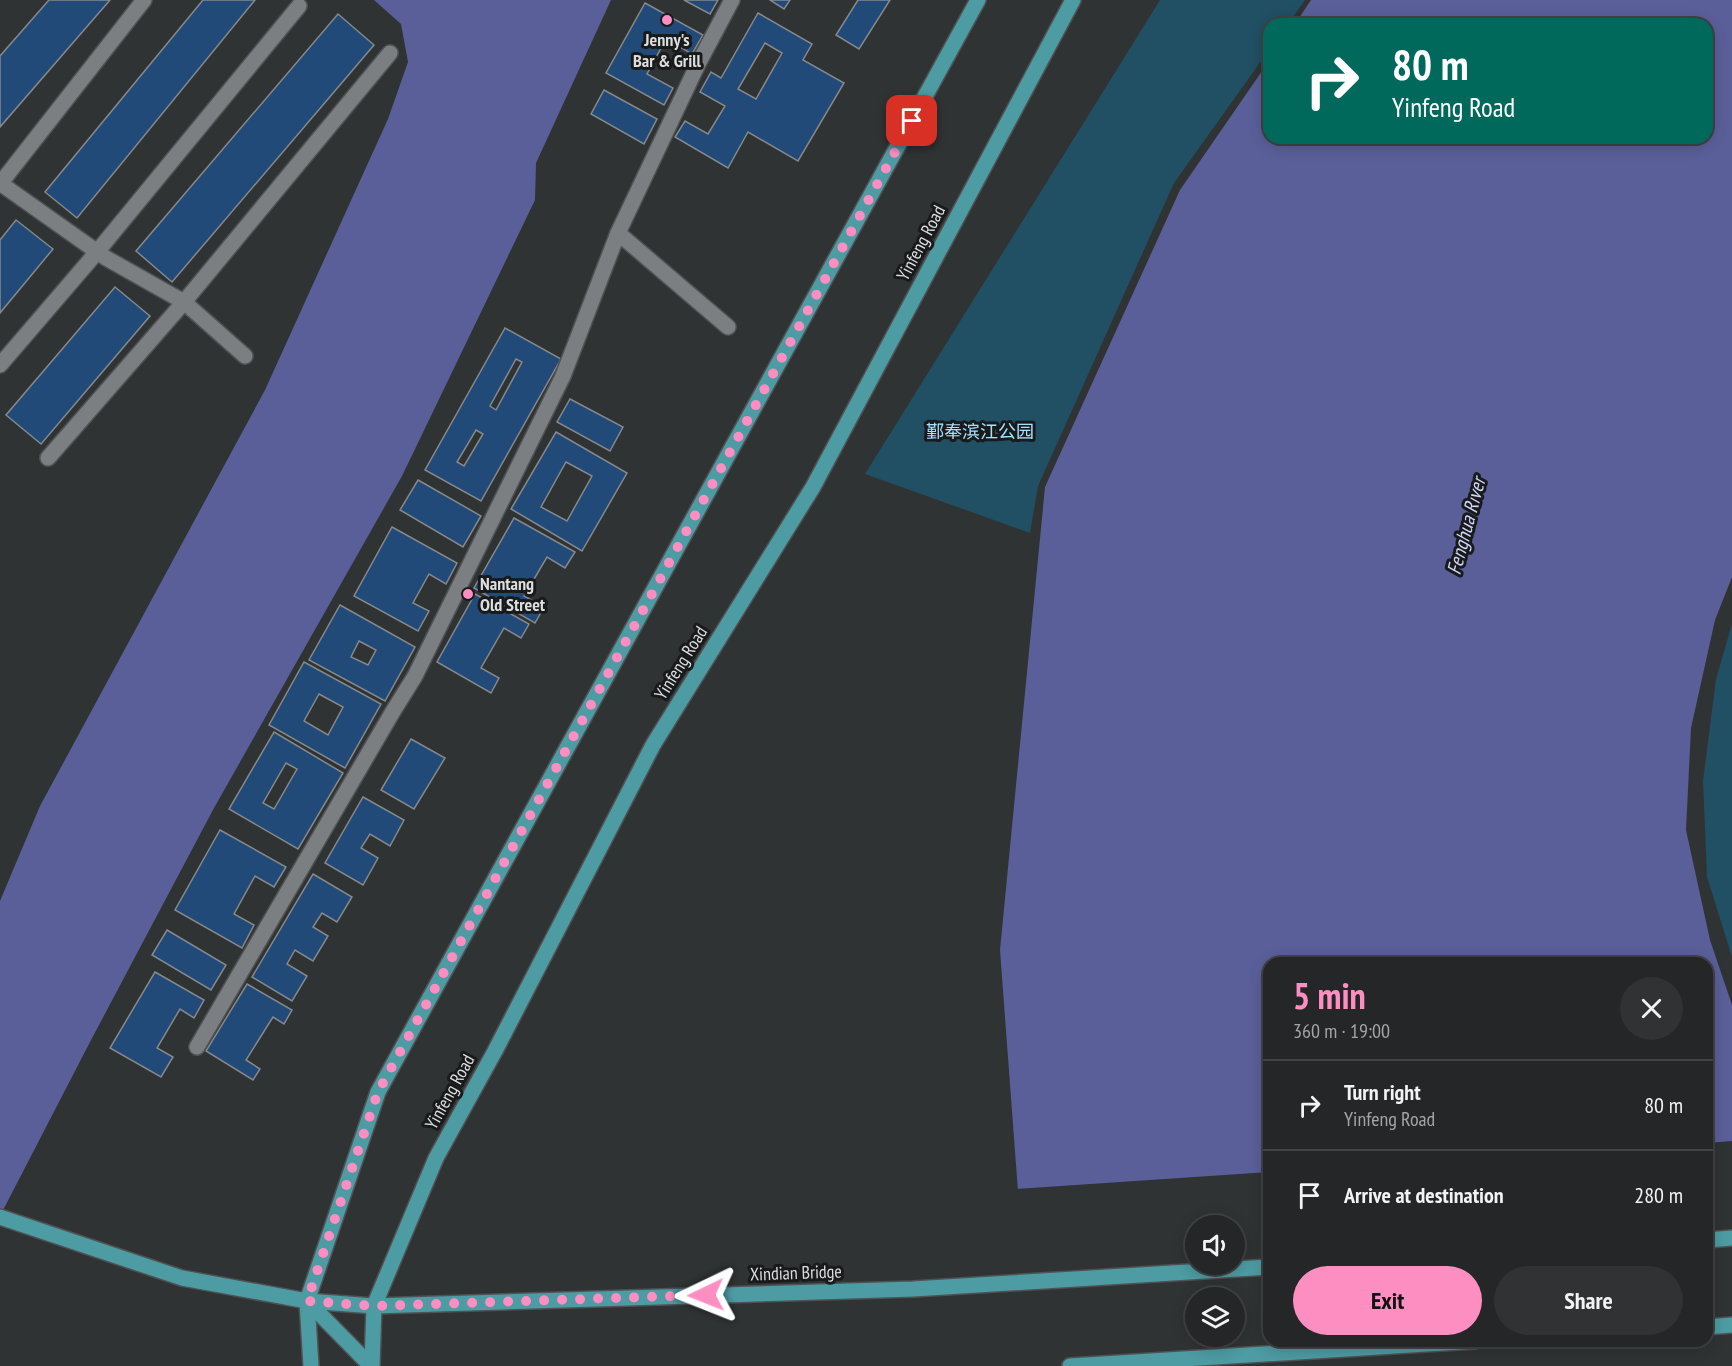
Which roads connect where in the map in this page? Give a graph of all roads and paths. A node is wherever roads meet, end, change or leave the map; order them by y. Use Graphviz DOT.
graph roads {
  1 [pos="144,0"];
  2 [pos="732,0"];
  3 [pos="978,0"];
  4 [pos="1073,0"];
  5 [pos="298,6"];
  6 [pos="390,52"];
  7 [pos="0,183"];
  8 [pos="618,233"];
  9 [pos="96,252"];
  10 [pos="184,302"];
  11 [pos="728,327"];
  12 [pos="245,356"];
  13 [pos="0,365"];
  14 [pos="48,458"];
  15 [pos="196,1047"];
  16 [pos="0,1217"];
  17 [pos="1732,1238"];
  18 [pos="1713,1240"];
  19 [pos="1263,1267"];
  20 [pos="307,1301"];
  21 [pos="374,1306"];
  22 [pos="1732,1325"];
  23 [pos="1713,1327"];
  24 [pos="1378,1347"];
  25 [pos="311,1366"];
  26 [pos="372,1366"];
  27 [pos="1070,1366"];
  1 -- 7 [label="street"];
  2 -- 8 [label="street"];
  3 -- 20 [label="main road"];
  4 -- 21 [label="main road, Yinfeng Road"];
  5 -- 9 [label="street"];
  6 -- 10 [label="street"];
  7 -- 9 [label="street"];
  8 -- 11 [label="street"];
  8 -- 15 [label="street"];
  9 -- 10 [label="street"];
  9 -- 13 [label="street"];
  10 -- 12 [label="street"];
  10 -- 14 [label="street"];
  16 -- 20 [label="main road, Xindian Bridge"];
  17 -- 18 [label="main road"];
  19 -- 21 [label="main road, Xindian Bridge"];
  20 -- 21 [label="main road, Xindian Bridge"];
  20 -- 25 [label="main road"];
  20 -- 26 [label="main road"];
  21 -- 26 [label="main road, Yinfeng Road"];
  22 -- 23 [label="main road"];
  24 -- 27 [label="main road"];
}
